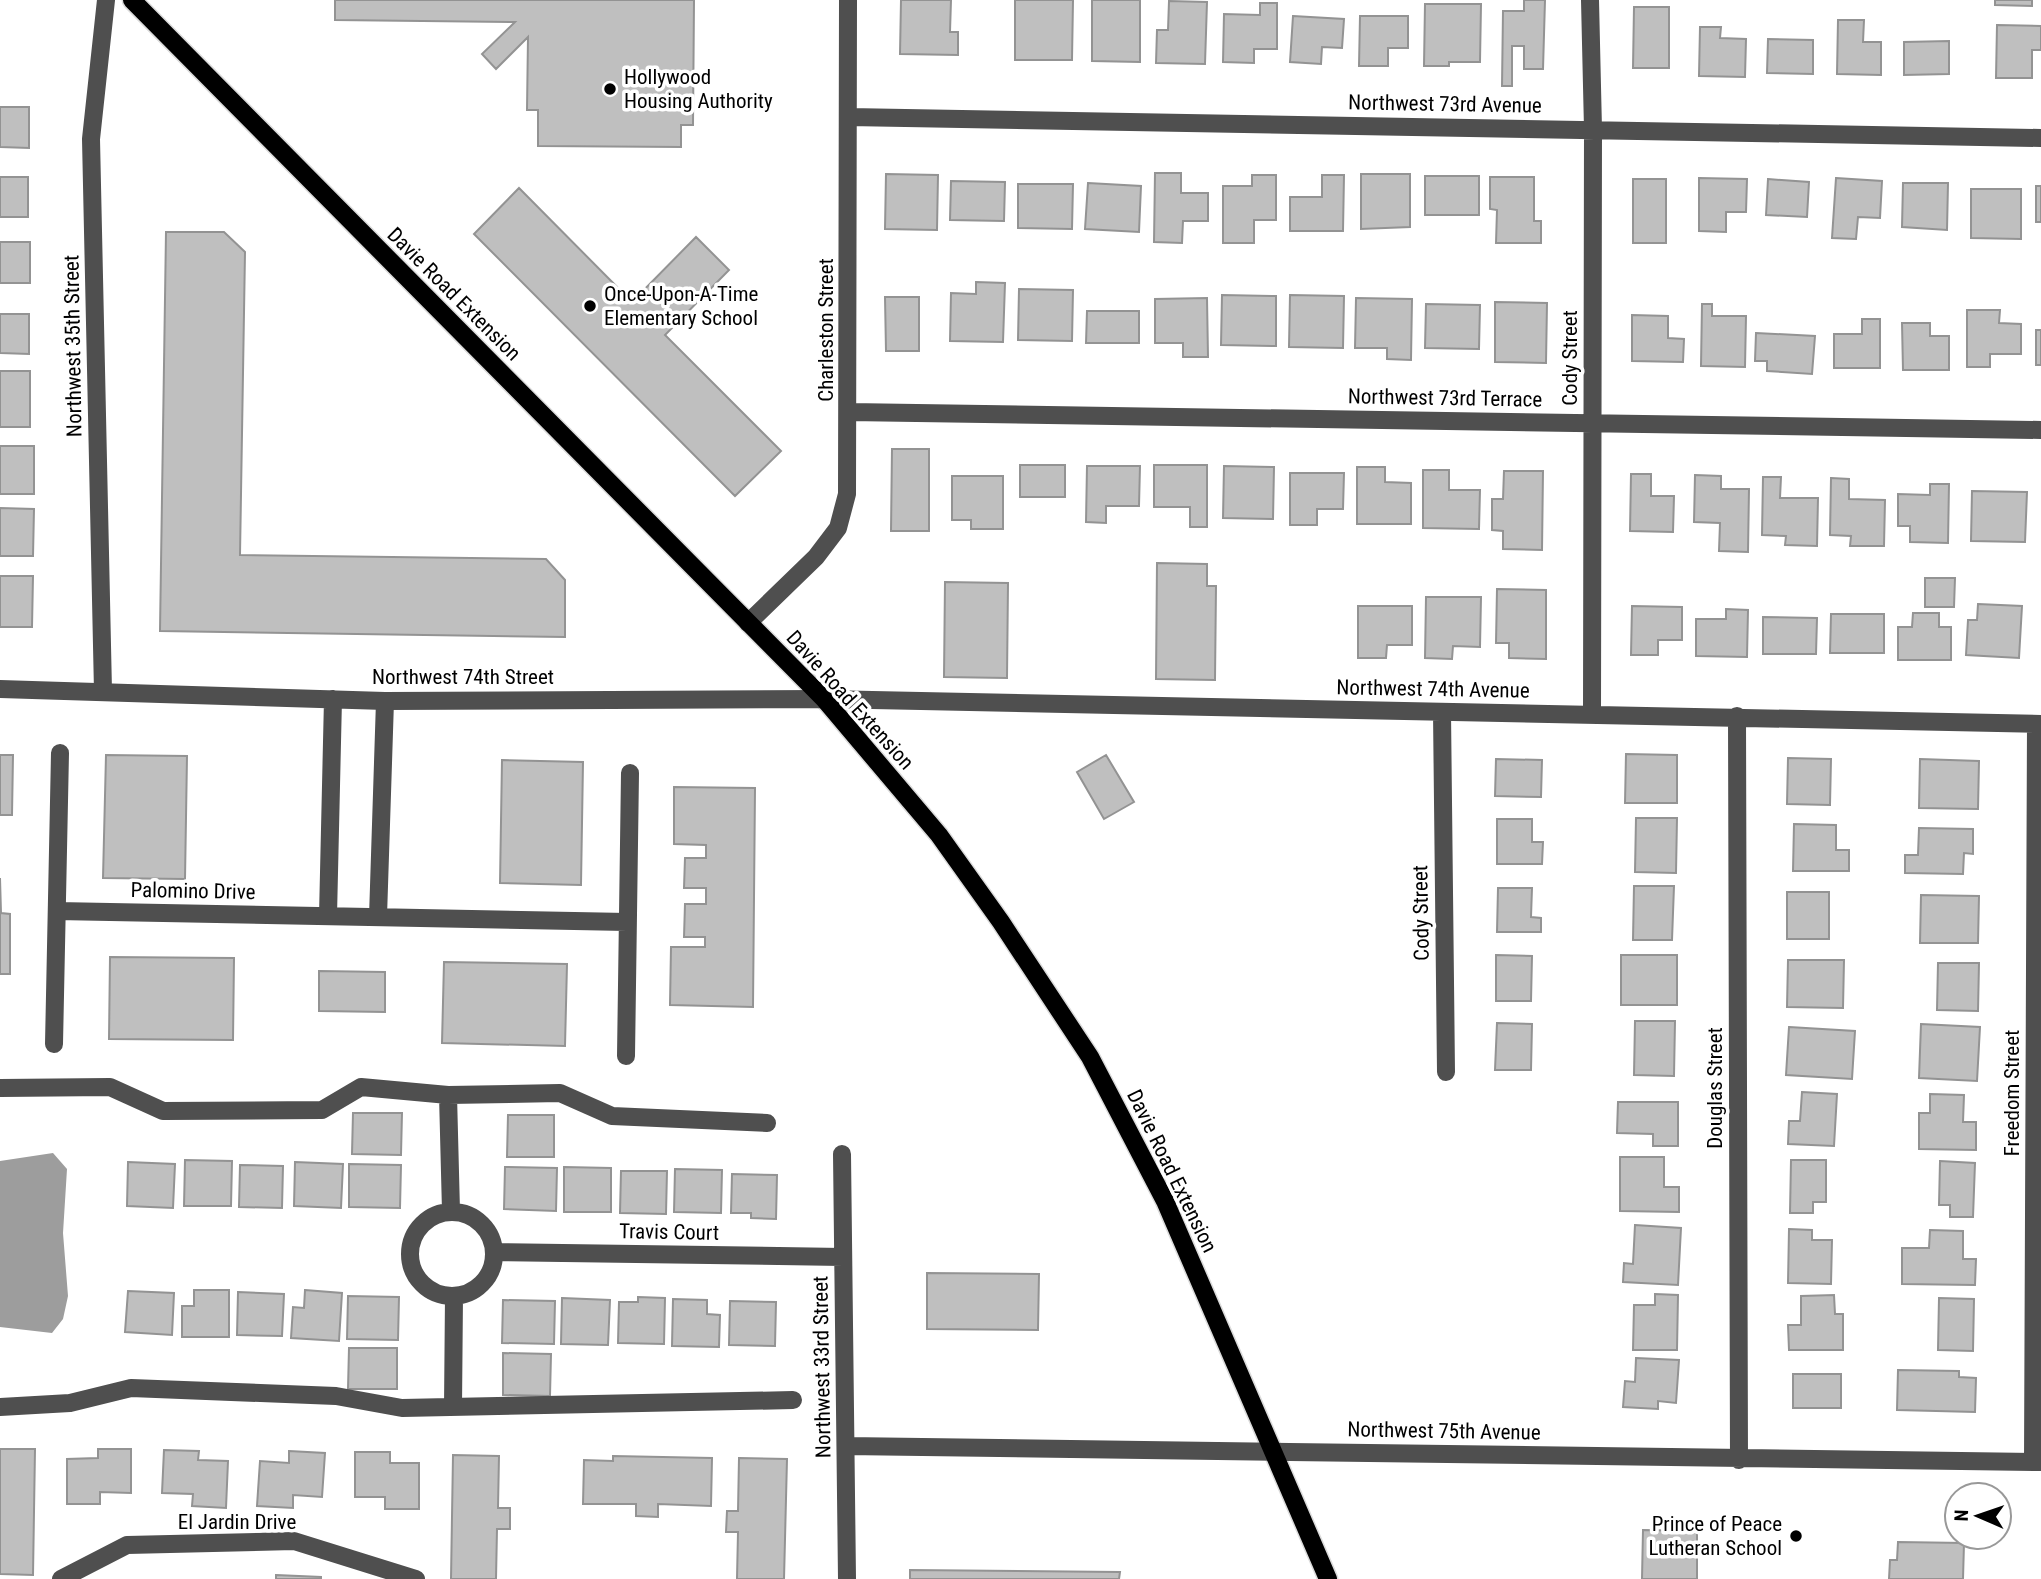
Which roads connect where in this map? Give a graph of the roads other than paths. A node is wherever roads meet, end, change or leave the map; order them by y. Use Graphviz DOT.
graph roads {
  1 [pos="106,0"];
  2 [pos="132,0"];
  3 [pos="848,0"];
  4 [pos="1590,0"];
  5 [pos="849,117"];
  6 [pos="1593,129"];
  7 [pos="2041,138"];
  8 [pos="849,412"];
  9 [pos="1593,424"];
  10 [pos="2041,430"];
  11 [pos="748,623"];
  12 [pos="0,689"];
  13 [pos="103,691"];
  14 [pos="333,699"];
  15 [pos="824,699"];
  16 [pos="385,701"];
  17 [pos="1442,712"];
  18 [pos="1592,715"];
  19 [pos="1737,716"];
  20 [pos="2039,724"];
  21 [pos="60,753"];
  22 [pos="630,773"];
  23 [pos="57,911"];
  24 [pos="328,916"];
  25 [pos="378,917"];
  26 [pos="627,922"];
  27 [pos="54,1044"];
  28 [pos="626,1056"];
  29 [pos="1446,1072"];
  30 [pos="0,1088"];
  31 [pos="448,1096"];
  32 [pos="767,1123"];
  33 [pos="842,1154"];
  34 [pos="451,1211"];
  35 [pos="495,1252"];
  36 [pos="843,1256"];
  37 [pos="454,1296"];
  38 [pos="793,1400"];
  39 [pos="0,1407"];
  40 [pos="453,1407"];
  41 [pos="846,1446"];
  42 [pos="1271,1450"];
  43 [pos="1739,1460"];
  44 [pos="2037,1462"];
  45 [pos="61,1579"];
  46 [pos="416,1579"];
  47 [pos="847,1579"];
  48 [pos="1328,1579"];
  1 -- 13 [label="street, Northwest 35th Street"];
  2 -- 11 [label="main road, Davie Road Extension"];
  3 -- 5 [label="street, Charleston Street"];
  4 -- 6 [label="street, Cody Street"];
  5 -- 6 [label="street, Northwest 73rd Avenue"];
  5 -- 8 [label="street, Charleston Street"];
  6 -- 7 [label="street, Northwest 73rd Avenue"];
  6 -- 9 [label="street, Cody Street"];
  8 -- 9 [label="street, Northwest 73rd Terrace"];
  8 -- 11 [label="street, Charleston Street"];
  9 -- 10 [label="street, Northwest 73rd Terrace"];
  9 -- 18 [label="street, Cody Street"];
  11 -- 15 [label="main road, Davie Road Extension"];
  12 -- 13 [label="street"];
  13 -- 14 [label="street, Northwest 74th Street"];
  14 -- 16 [label="street, Northwest 74th Street"];
  14 -- 24 [label="street"];
  15 -- 16 [label="street, Northwest 74th Street"];
  15 -- 17 [label="street, Northwest 74th Avenue"];
  15 -- 42 [label="main road, Davie Road Extension"];
  16 -- 25 [label="street"];
  17 -- 18 [label="street, Northwest 74th Avenue"];
  17 -- 29 [label="street, Cody Street"];
  18 -- 19 [label="street, Northwest 74th Avenue"];
  19 -- 20 [label="street, Northwest 74th Avenue"];
  19 -- 43 [label="street, Douglas Street"];
  20 -- 44 [label="street, Freedom Street"];
  21 -- 23 [label="street"];
  22 -- 26 [label="street"];
  23 -- 24 [label="street, Palomino Drive"];
  23 -- 27 [label="street"];
  24 -- 25 [label="street, Palomino Drive"];
  25 -- 26 [label="street, Palomino Drive"];
  26 -- 28 [label="street"];
  30 -- 31 [label="street"];
  31 -- 32 [label="street"];
  31 -- 34 [label="street"];
  33 -- 36 [label="street, Northwest 33rd Street"];
  34 -- 35 [label="street"];
  34 -- 37 [label="street"];
  35 -- 36 [label="street, Travis Court"];
  35 -- 37 [label="street"];
  36 -- 41 [label="street, Northwest 33rd Street"];
  37 -- 40 [label="street"];
  38 -- 40 [label="street"];
  39 -- 40 [label="street"];
  41 -- 42 [label="street, Northwest 75th Avenue"];
  41 -- 47 [label="street, Northwest 33rd Street"];
  42 -- 43 [label="street, Northwest 75th Avenue"];
  42 -- 48 [label="main road, Davie Road Extension"];
  43 -- 44 [label="street, Northwest 75th Avenue"];
  45 -- 46 [label="street, El Jardin Drive"];
}
